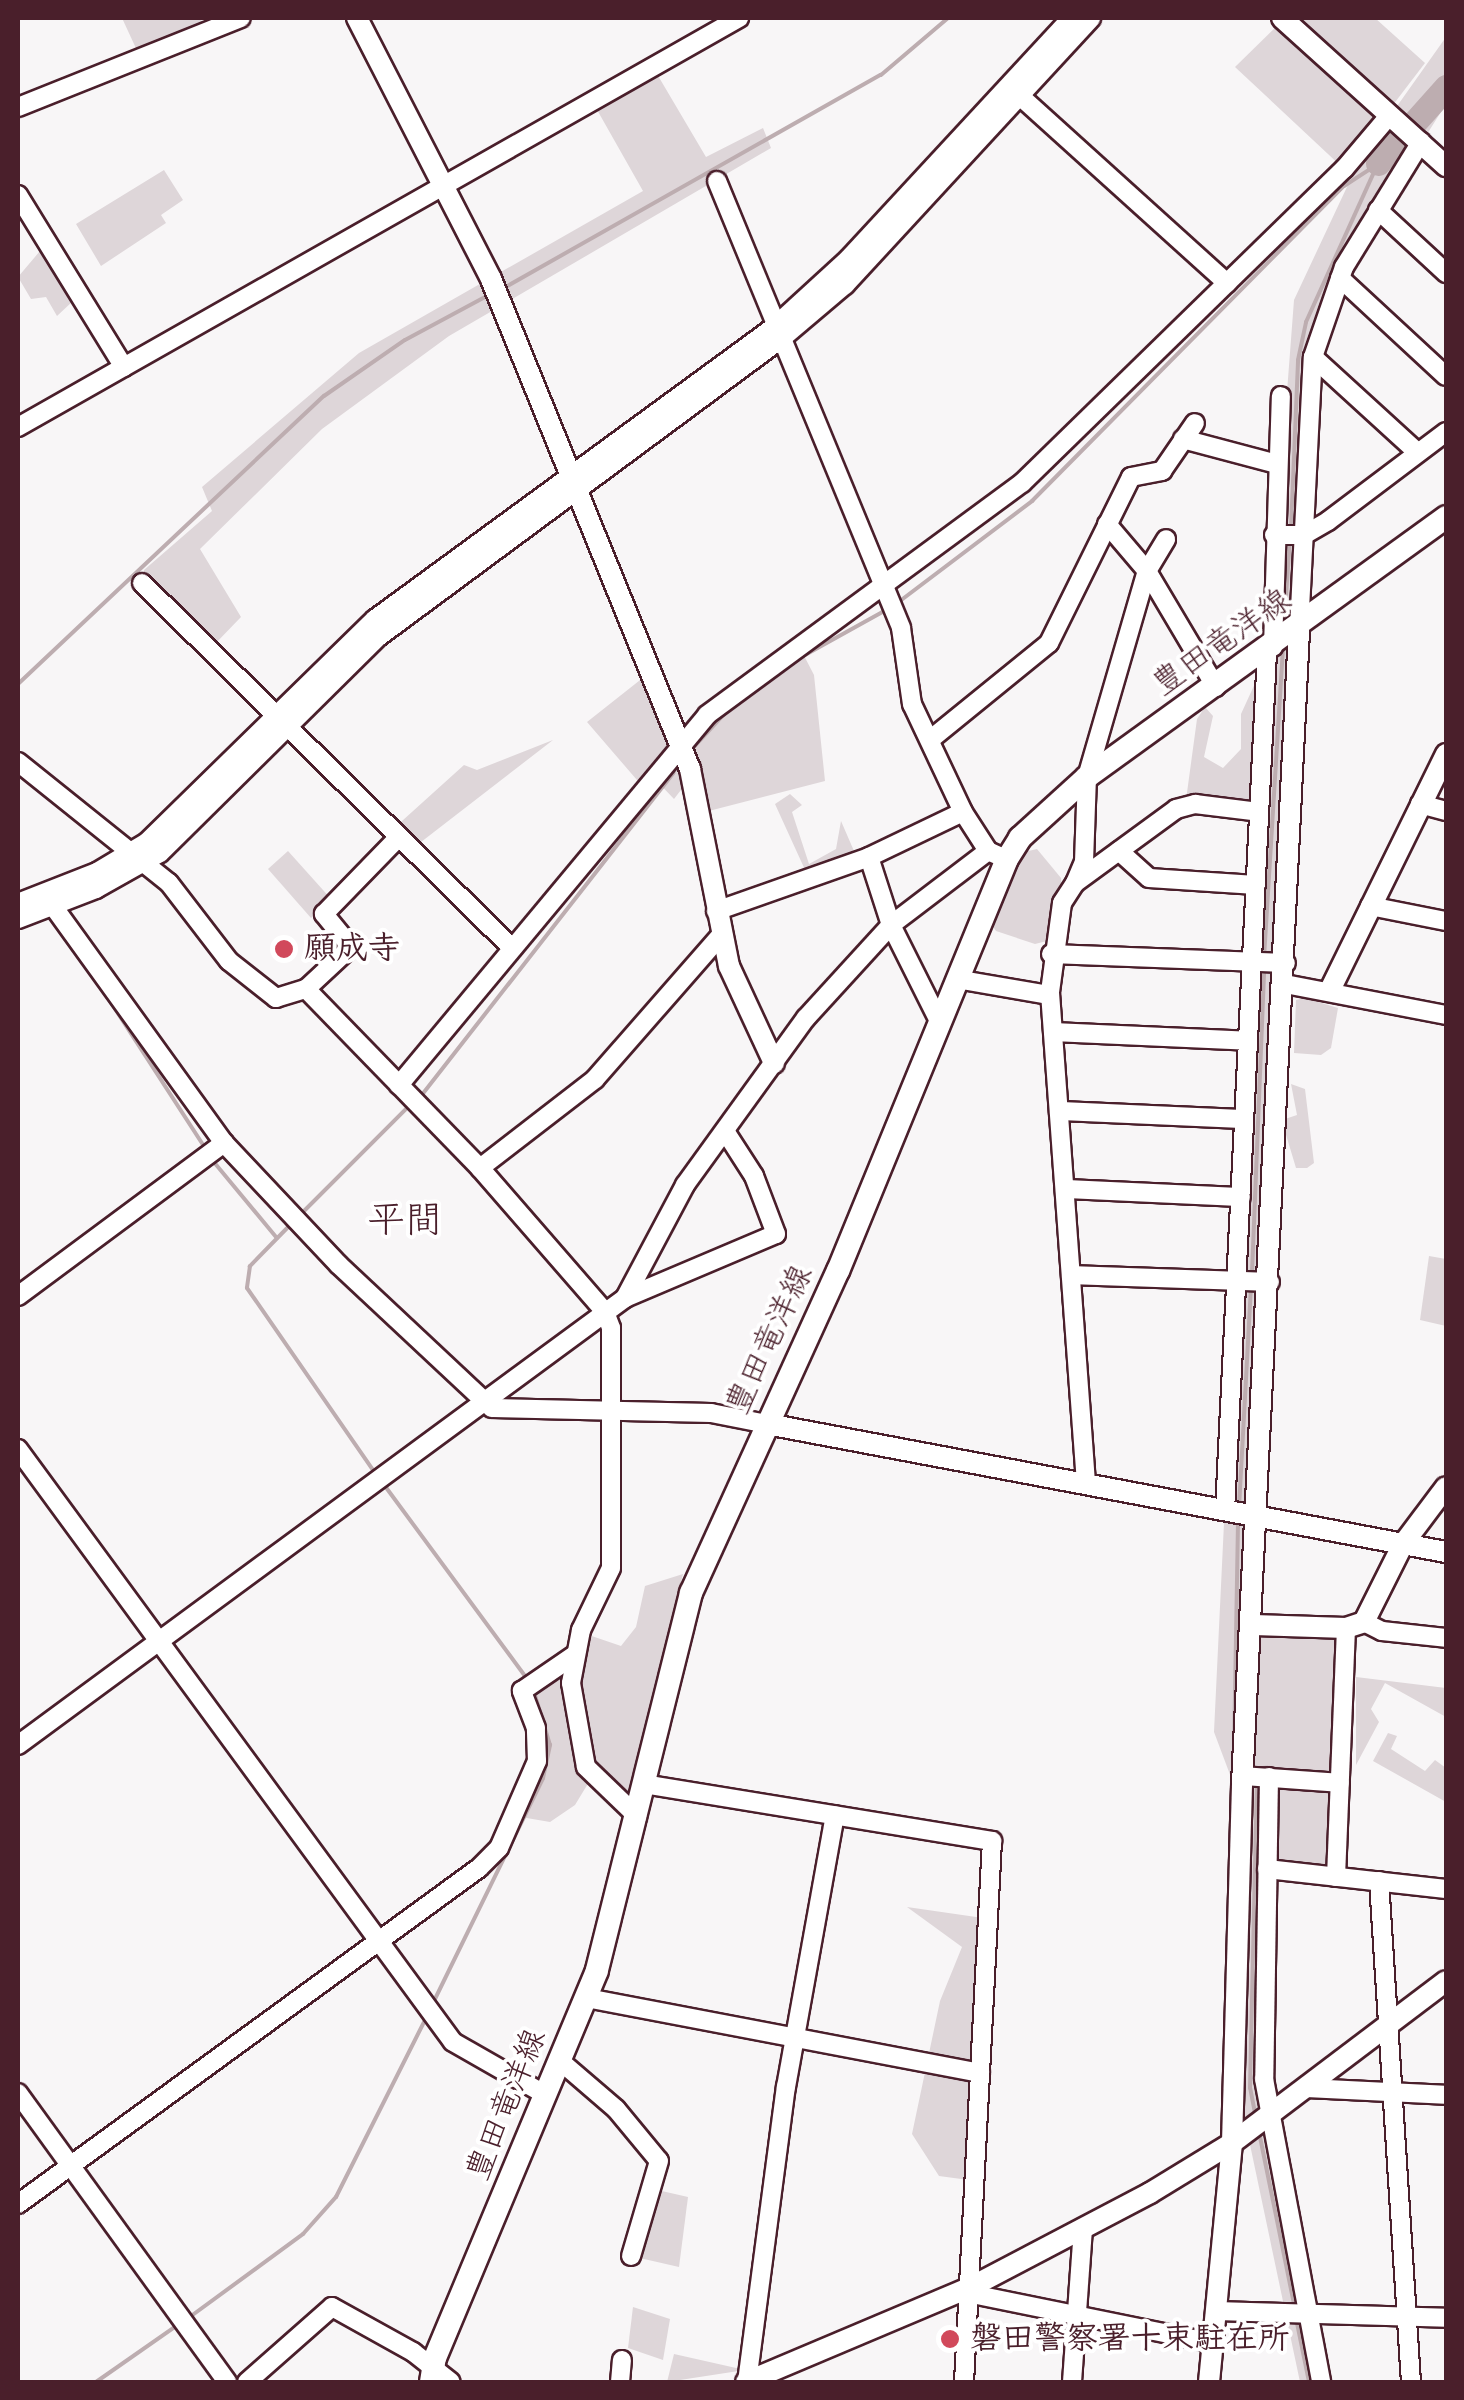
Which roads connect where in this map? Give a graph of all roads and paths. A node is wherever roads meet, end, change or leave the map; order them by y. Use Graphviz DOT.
graph roads {
  1 [pos="240,18"];
  2 [pos="357,18"];
  3 [pos="739,18"];
  4 [pos="1070,18"];
  5 [pos="1090,18"];
  6 [pos="1282,18"];
  7 [pos="1020,96"];
  8 [pos="18,107"];
  9 [pos="1388,116"];
  10 [pos="1422,142"];
  11 [pos="1446,166"];
  12 [pos="716,181"];
  13 [pos="442,187"];
  14 [pos="18,195"];
  15 [pos="1378,210"];
  16 [pos="1446,273"];
  17 [pos="1340,278"];
  18 [pos="1227,284"];
  19 [pos="778,332"];
  20 [pos="1314,356"];
  21 [pos="124,368"];
  22 [pos="1446,376"];
  23 [pos="1281,396"];
  24 [pos="1195,423"];
  25 [pos="18,428"];
  26 [pos="1446,432"];
  27 [pos="1183,438"];
  28 [pos="1418,453"];
  29 [pos="1278,464"];
  30 [pos="572,483"];
  31 [pos="1446,517"];
  32 [pos="1107,524"];
  33 [pos="1304,534"];
  34 [pos="1274,535"];
  35 [pos="1166,540"];
  36 [pos="1147,571"];
  37 [pos="142,583"];
  38 [pos="885,588"];
  39 [pos="1299,629"];
  40 [pos="1270,649"];
  41 [pos="1216,687"];
  42 [pos="283,723"];
  43 [pos="930,739"];
  44 [pos="678,744"];
  45 [pos="1446,754"];
  46 [pos="18,762"];
  47 [pos="1087,777"];
  48 [pos="1420,804"];
  49 [pos="1446,811"];
  50 [pos="963,812"];
  51 [pos="1259,812"];
  52 [pos="399,837"];
  53 [pos="1119,850"];
  54 [pos="997,855"];
  55 [pos="869,857"];
  56 [pos="138,858"];
  57 [pos="1075,883"];
  58 [pos="1256,886"];
  59 [pos="18,902"];
  60 [pos="53,906"];
  61 [pos="1370,906"];
  62 [pos="716,911"];
  63 [pos="18,919"];
  64 [pos="1446,920"];
  65 [pos="891,925"];
  66 [pos="721,936"];
  67 [pos="512,948"];
  68 [pos="1051,954"];
  69 [pos="1252,960"];
  70 [pos="1286,973"];
  71 [pos="956,979"];
  72 [pos="306,989"];
  73 [pos="1330,990"];
  74 [pos="1050,995"];
  75 [pos="1446,1015"];
  76 [pos="940,1021"];
  77 [pos="1053,1032"];
  78 [pos="1248,1040"];
  79 [pos="774,1063"];
  80 [pos="399,1085"];
  81 [pos="1059,1111"];
  82 [pos="1244,1119"];
  83 [pos="725,1130"];
  84 [pos="224,1143"];
  85 [pos="480,1168"];
  86 [pos="1064,1190"];
  87 [pos="1240,1198"];
  88 [pos="1071,1275"];
  89 [pos="1236,1279"];
  90 [pos="1270,1282"];
  91 [pos="18,1296"];
  92 [pos="625,1298"];
  93 [pos="606,1312"];
  94 [pos="486,1403"];
  95 [pos="608,1414"];
  96 [pos="767,1424"];
  97 [pos="18,1448"];
  98 [pos="1086,1483"];
  99 [pos="1446,1487"];
  100 [pos="1225,1511"];
  101 [pos="1259,1518"];
  102 [pos="1404,1544"];
  103 [pos="1446,1552"];
  104 [pos="1254,1625"];
  105 [pos="1355,1625"];
  106 [pos="1446,1638"];
  107 [pos="159,1642"];
  108 [pos="576,1654"];
  109 [pos="18,1746"];
  110 [pos="1243,1776"];
  111 [pos="1268,1777"];
  112 [pos="1340,1783"];
  113 [pos="644,1784"];
  114 [pos="834,1815"];
  115 [pos="637,1816"];
  116 [pos="1267,1869"];
  117 [pos="1336,1877"];
  118 [pos="1379,1882"];
  119 [pos="1446,1889"];
  120 [pos="377,1945"];
  121 [pos="1446,1981"];
  122 [pos="587,1998"];
  123 [pos="1389,2024"];
  124 [pos="794,2040"];
  125 [pos="560,2060"];
  126 [pos="980,2073"];
  127 [pos="1304,2088"];
  128 [pos="1393,2093"];
  129 [pos="18,2094"];
  130 [pos="546,2095"];
  131 [pos="1446,2095"];
  132 [pos="1272,2114"];
  133 [pos="1232,2143"];
  134 [pos="70,2165"];
  135 [pos="18,2204"];
  136 [pos="1083,2230"];
  137 [pos="631,2256"];
  138 [pos="972,2290"];
  139 [pos="1216,2310"];
  140 [pos="1076,2314"];
  141 [pos="1307,2314"];
  142 [pos="1406,2317"];
  143 [pos="1446,2318"];
  144 [pos="1212,2343"];
  145 [pos="622,2360"];
  146 [pos="438,2377"];
  147 [pos="260,2378"];
  148 [pos="227,2382"];
  149 [pos="620,2382"];
  150 [pos="746,2382"];
  151 [pos="964,2382"];
  152 [pos="1072,2382"];
  153 [pos="1209,2382"];
  154 [pos="1321,2382"];
  155 [pos="1411,2382"];
  1 -- 8 [label="street"];
  2 -- 13 [label="street"];
  3 -- 13 [label="street"];
  4 -- 19 [label="street"];
  5 -- 7 [label="street"];
  6 -- 9 [label="street"];
  7 -- 18 [label="street"];
  7 -- 19 [label="street"];
  9 -- 10 [label="street"];
  9 -- 18 [label="street"];
  10 -- 11 [label="street"];
  10 -- 15 [label="street"];
  12 -- 19 [label="street"];
  13 -- 21 [label="street"];
  13 -- 30 [label="street"];
  14 -- 21 [label="street"];
  15 -- 16 [label="street"];
  15 -- 17 [label="street"];
  17 -- 20 [label="street"];
  17 -- 22 [label="street"];
  18 -- 38 [label="street"];
  19 -- 30 [label="street"];
  19 -- 38 [label="street"];
  20 -- 28 [label="street"];
  20 -- 33 [label="street"];
  21 -- 25 [label="street"];
  23 -- 29 [label="street"];
  24 -- 27 [label="street"];
  26 -- 28 [label="street"];
  27 -- 29 [label="street"];
  27 -- 32 [label="street"];
  28 -- 33 [label="street"];
  29 -- 34 [label="street"];
  30 -- 42 [label="street"];
  30 -- 44 [label="street"];
  31 -- 39 [label="main road, 豊田竜洋線"];
  32 -- 36 [label="street"];
  32 -- 43 [label="street"];
  33 -- 34 [label="street"];
  33 -- 39 [label="street"];
  34 -- 40 [label="street"];
  35 -- 36 [label="street"];
  36 -- 41 [label="street"];
  36 -- 47 [label="street"];
  37 -- 42 [label="street"];
  38 -- 43 [label="street"];
  38 -- 44 [label="street"];
  39 -- 40 [label="main road, 豊田竜洋線"];
  39 -- 70 [label="street"];
  40 -- 41 [label="main road, 豊田竜洋線"];
  40 -- 51 [label="street"];
  41 -- 47 [label="main road, 豊田竜洋線"];
  42 -- 52 [label="street"];
  42 -- 56 [label="street"];
  43 -- 50 [label="street"];
  44 -- 62 [label="street"];
  44 -- 67 [label="street"];
  45 -- 48 [label="street"];
  46 -- 56 [label="street"];
  47 -- 54 [label="main road, 豊田竜洋線"];
  47 -- 57 [label="street"];
  48 -- 49 [label="street"];
  48 -- 61 [label="street"];
  50 -- 54 [label="street"];
  50 -- 55 [label="street"];
  51 -- 53 [label="street"];
  51 -- 58 [label="street"];
  52 -- 67 [label="street"];
  52 -- 72 [label="street"];
  53 -- 57 [label="street"];
  53 -- 58 [label="street"];
  54 -- 65 [label="street"];
  54 -- 71 [label="main road, 豊田竜洋線"];
  55 -- 62 [label="street"];
  55 -- 65 [label="street"];
  56 -- 59 [label="street"];
  56 -- 60 [label="street"];
  56 -- 72 [label="street"];
  57 -- 68 [label="street"];
  58 -- 69 [label="street"];
  60 -- 63 [label="street"];
  60 -- 84 [label="street"];
  61 -- 64 [label="street"];
  61 -- 73 [label="street"];
  62 -- 66 [label="street"];
  65 -- 76 [label="street"];
  65 -- 79 [label="street"];
  66 -- 79 [label="street"];
  66 -- 85 [label="street"];
  67 -- 80 [label="street"];
  68 -- 69 [label="street"];
  68 -- 74 [label="street"];
  69 -- 70 [label="street"];
  69 -- 78 [label="street"];
  70 -- 73 [label="street"];
  70 -- 90 [label="street"];
  71 -- 74 [label="street"];
  71 -- 76 [label="main road, 豊田竜洋線"];
  72 -- 80 [label="street"];
  73 -- 75 [label="street"];
  74 -- 77 [label="street"];
  76 -- 96 [label="main road, 豊田竜洋線"];
  77 -- 78 [label="street"];
  77 -- 81 [label="street"];
  78 -- 82 [label="street"];
  79 -- 83 [label="street"];
  80 -- 85 [label="street"];
  81 -- 82 [label="street"];
  81 -- 86 [label="street"];
  82 -- 87 [label="street"];
  83 -- 92 [label="street"];
  83 -- 92 [label="street"];
  84 -- 91 [label="street"];
  84 -- 94 [label="street"];
  85 -- 93 [label="street"];
  86 -- 87 [label="street"];
  86 -- 88 [label="street"];
  87 -- 89 [label="street"];
  88 -- 89 [label="street"];
  88 -- 98 [label="street"];
  89 -- 90 [label="street"];
  89 -- 100 [label="street"];
  90 -- 101 [label="street"];
  92 -- 93 [label="street"];
  93 -- 94 [label="street"];
  93 -- 95 [label="street"];
  94 -- 95 [label="street"];
  94 -- 107 [label="street"];
  95 -- 96 [label="street"];
  95 -- 108 [label="street"];
  96 -- 98 [label="street"];
  96 -- 113 [label="main road, 豊田竜洋線"];
  97 -- 107 [label="street"];
  98 -- 100 [label="street"];
  99 -- 102 [label="street"];
  100 -- 101 [label="street"];
  101 -- 102 [label="street"];
  101 -- 104 [label="street"];
  102 -- 103 [label="street"];
  102 -- 105 [label="street"];
  104 -- 105 [label="street"];
  104 -- 110 [label="street"];
  105 -- 106 [label="street"];
  105 -- 112 [label="street"];
  107 -- 109 [label="street"];
  107 -- 120 [label="street"];
  108 -- 115 [label="street"];
  108 -- 120 [label="street"];
  110 -- 111 [label="street"];
  110 -- 133 [label="street"];
  111 -- 112 [label="street"];
  111 -- 116 [label="street"];
  112 -- 117 [label="street"];
  113 -- 114 [label="street"];
  113 -- 115 [label="main road, 豊田竜洋線"];
  114 -- 124 [label="street"];
  114 -- 126 [label="street"];
  115 -- 122 [label="main road, 豊田竜洋線"];
  116 -- 117 [label="street"];
  116 -- 132 [label="street"];
  117 -- 118 [label="street"];
  118 -- 119 [label="street"];
  118 -- 123 [label="street"];
  120 -- 130 [label="street"];
  120 -- 134 [label="street"];
  121 -- 123 [label="street"];
  122 -- 124 [label="street"];
  122 -- 125 [label="main road, 豊田竜洋線"];
  123 -- 127 [label="street"];
  123 -- 128 [label="street"];
  124 -- 126 [label="street"];
  124 -- 150 [label="street"];
  125 -- 130 [label="main road, 豊田竜洋線"];
  125 -- 137 [label="street"];
  126 -- 138 [label="street"];
  127 -- 128 [label="street"];
  127 -- 132 [label="street"];
  128 -- 131 [label="street"];
  128 -- 142 [label="street"];
  129 -- 134 [label="street"];
  130 -- 146 [label="main road, 豊田竜洋線"];
  132 -- 133 [label="street"];
  132 -- 141 [label="street"];
  133 -- 136 [label="street"];
  133 -- 139 [label="street"];
  134 -- 135 [label="street"];
  134 -- 148 [label="street"];
  136 -- 138 [label="street"];
  136 -- 140 [label="street"];
  138 -- 140 [label="street"];
  138 -- 150 [label="street"];
  138 -- 151 [label="street"];
  139 -- 141 [label="street"];
  139 -- 144 [label="street"];
  140 -- 144 [label="street"];
  140 -- 152 [label="street"];
  141 -- 142 [label="street"];
  141 -- 154 [label="street"];
  142 -- 143 [label="street"];
  142 -- 155 [label="street"];
  144 -- 153 [label="street"];
  145 -- 149 [label="street"];
  146 -- 147 [label="street"];
}
